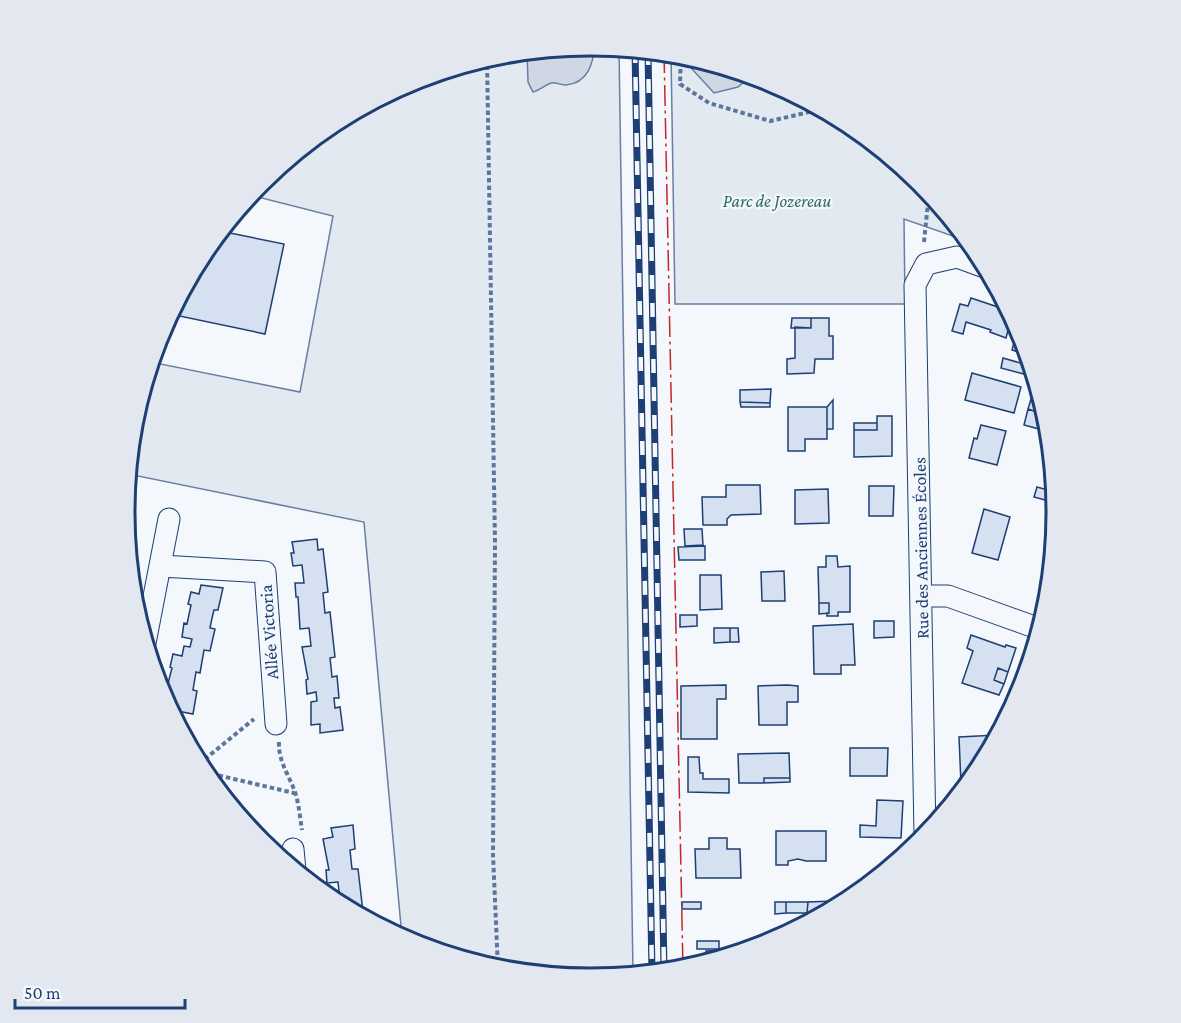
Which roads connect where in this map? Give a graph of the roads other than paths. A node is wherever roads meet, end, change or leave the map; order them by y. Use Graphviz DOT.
graph roads {
  1 [pos="973,263"];
  2 [pos="169,519"];
  3 [pos="161,566"];
  4 [pos="922,596"];
  5 [pos="149,625"];
  6 [pos="1032,626"];
  7 [pos="276,724"];
  8 [pos="925,821"];
  1 -- 4 [label="street, Rue des Anciennes Écoles"];
  2 -- 3 [label="street"];
  3 -- 5 [label="street"];
  3 -- 7 [label="street, Allée Victoria"];
  4 -- 6 [label="street"];
  4 -- 8 [label="street, Rue des Anciennes Écoles"];
}
